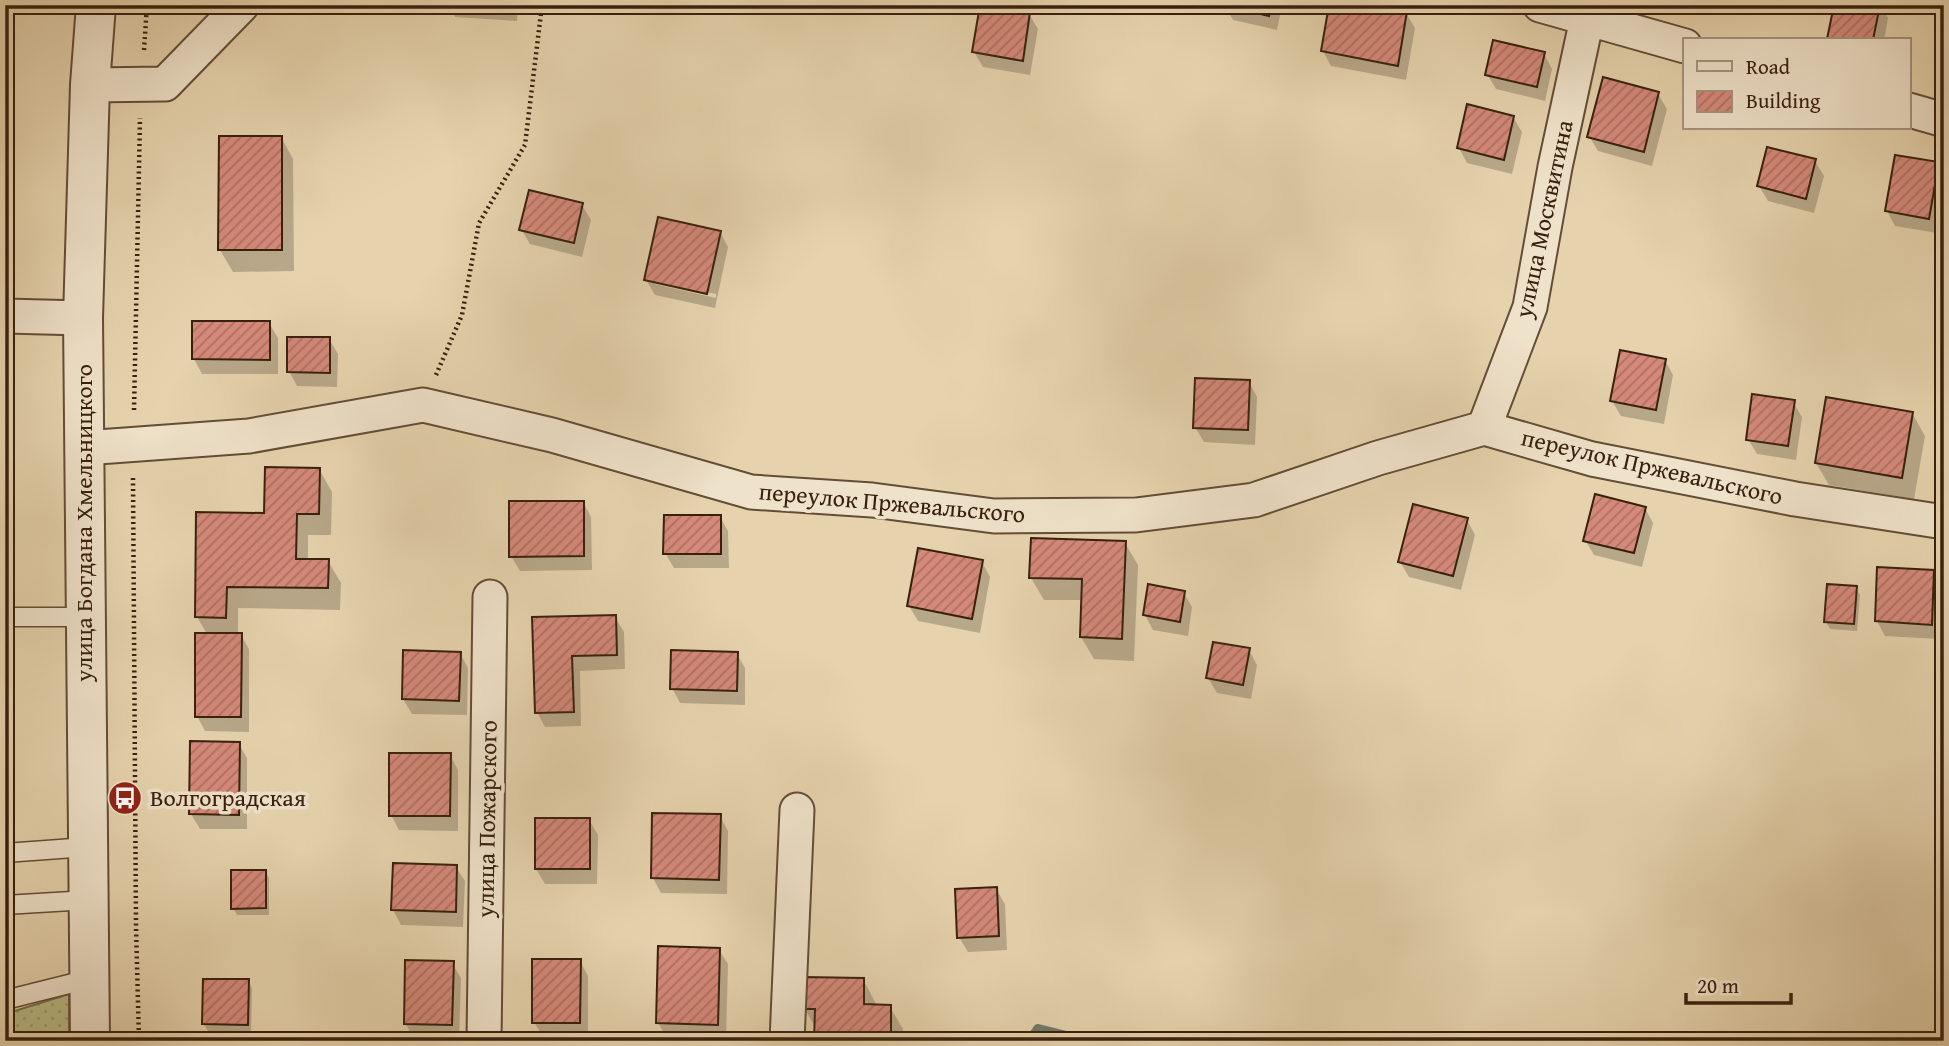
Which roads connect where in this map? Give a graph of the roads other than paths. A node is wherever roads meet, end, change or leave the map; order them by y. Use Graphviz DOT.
graph roads {
  1 [pos="96,5"];
  2 [pos="242,5"];
  3 [pos="1541,5"];
  4 [pos="1589,12"];
  5 [pos="1683,45"];
  6 [pos="90,85"];
  7 [pos="1910,110"];
  8 [pos="1944,120"];
  9 [pos="5,316"];
  10 [pos="83,318"];
  11 [pos="1484,428"];
  12 [pos="84,448"];
  13 [pos="1944,522"];
  14 [pos="490,597"];
  15 [pos="5,617"];
  16 [pos="85,617"];
  17 [pos="797,810"];
  18 [pos="88,847"];
  19 [pos="8,848"];
  20 [pos="88,900"];
  21 [pos="5,905"];
  22 [pos="89,979"];
  23 [pos="5,1000"];
  24 [pos="90,1041"];
  25 [pos="484,1041"];
  26 [pos="787,1041"];
  1 -- 6 [label="street, улица Богдана Хмельницкого"];
  2 -- 6 [label="street"];
  3 -- 4 [label="street"];
  4 -- 5 [label="street"];
  4 -- 11 [label="street, улица Москвитина"];
  6 -- 10 [label="street, улица Богдана Хмельницкого"];
  7 -- 8 [label="street"];
  9 -- 10 [label="street"];
  10 -- 12 [label="street, улица Богдана Хмельницкого"];
  11 -- 12 [label="street, переулок Пржевальского"];
  11 -- 13 [label="street, переулок Пржевальского"];
  12 -- 16 [label="street, улица Богдана Хмельницкого"];
  14 -- 25 [label="street, улица Пожарского"];
  15 -- 16 [label="lane"];
  16 -- 18 [label="street, улица Богдана Хмельницкого"];
  17 -- 26 [label="street"];
  18 -- 19 [label="lane"];
  18 -- 20 [label="street, улица Богдана Хмельницкого"];
  20 -- 21 [label="lane"];
  20 -- 22 [label="street, улица Богдана Хмельницкого"];
  22 -- 23 [label="lane"];
  22 -- 24 [label="street, улица Богдана Хмельницкого"];
}
